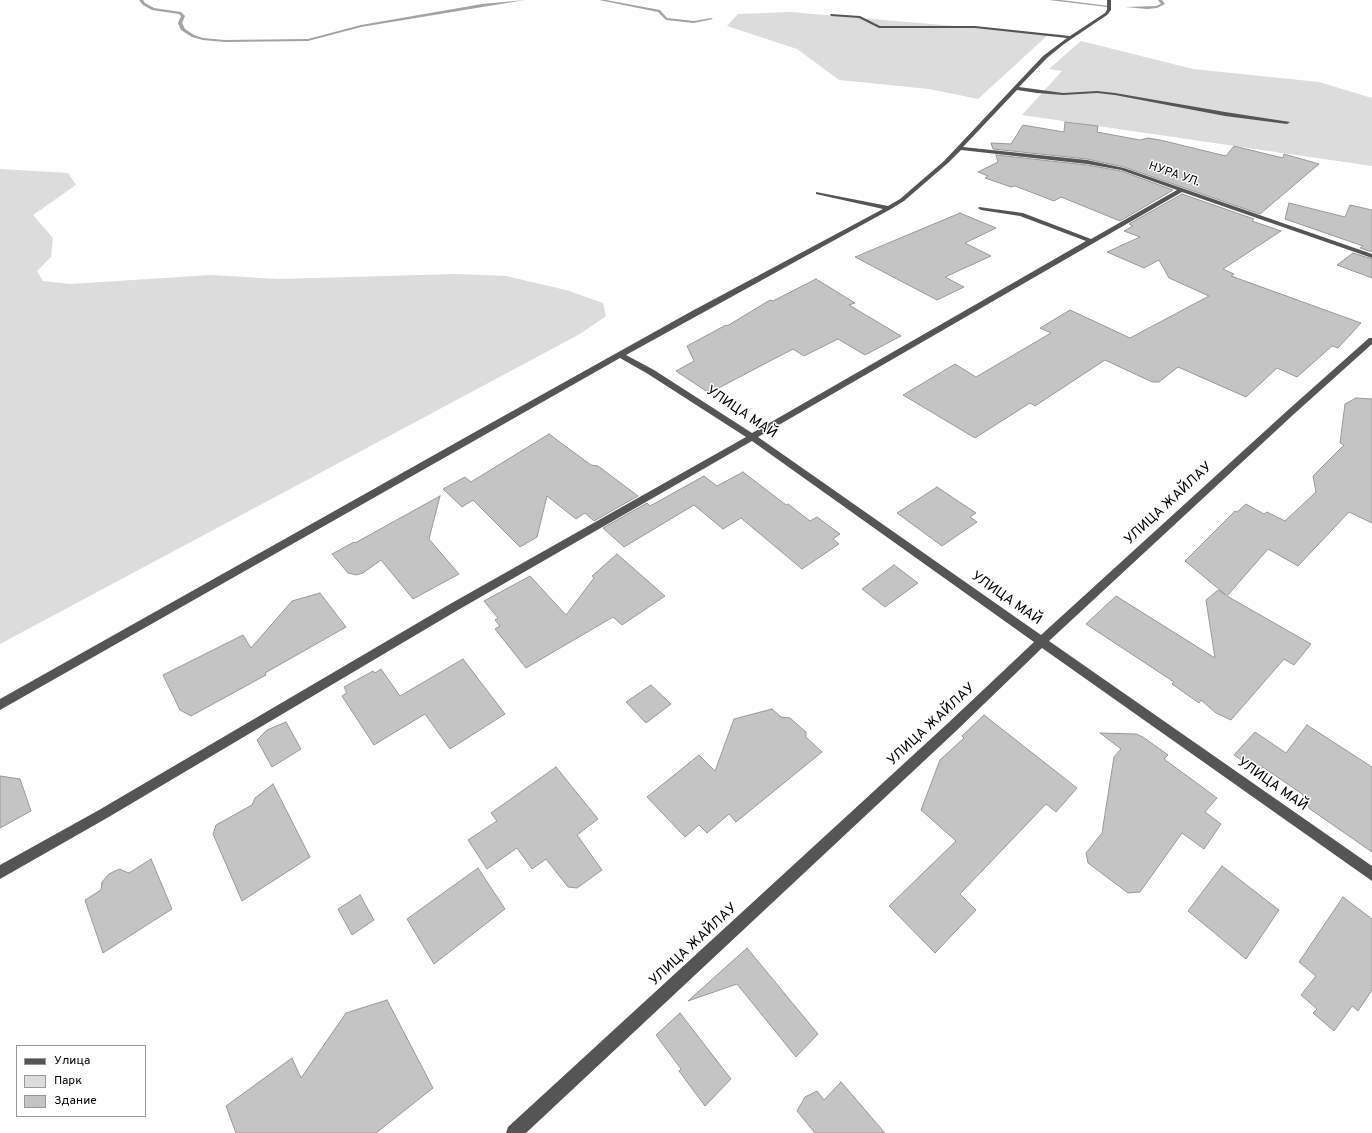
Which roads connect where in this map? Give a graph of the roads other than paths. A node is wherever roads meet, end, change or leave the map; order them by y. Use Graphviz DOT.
graph roads {
  1 [pos="1110,4"];
  2 [pos="831,15"];
  3 [pos="1071,37"];
  4 [pos="1016,88"];
  5 [pos="1287,122"];
  6 [pos="960,148"];
  7 [pos="1183,189"];
  8 [pos="818,193"];
  9 [pos="889,208"];
  10 [pos="981,208"];
  11 [pos="1091,241"];
  12 [pos="1372,256"];
  13 [pos="1372,340"];
  14 [pos="620,355"];
  15 [pos="752,438"];
  16 [pos="1042,641"];
  17 [pos="0,705"];
  18 [pos="0,872"];
  19 [pos="1372,874"];
  20 [pos="514,1133"];
  1 -- 3 [label="street"];
  2 -- 3 [label="street"];
  3 -- 4 [label="street"];
  4 -- 5 [label="street"];
  4 -- 6 [label="street"];
  6 -- 7 [label="street, НУРА УЛ."];
  6 -- 9 [label="street"];
  7 -- 11 [label="street"];
  7 -- 12 [label="street, НУРА УЛ."];
  8 -- 9 [label="street"];
  9 -- 14 [label="street"];
  10 -- 11 [label="street"];
  11 -- 15 [label="street"];
  13 -- 16 [label="street, УЛИЦА ЖАЙЛАУ"];
  14 -- 15 [label="street, УЛИЦА МАЙ"];
  14 -- 17 [label="street"];
  15 -- 16 [label="street, УЛИЦА МАЙ"];
  15 -- 18 [label="street"];
  16 -- 19 [label="street, УЛИЦА МАЙ"];
  16 -- 20 [label="street, УЛИЦА ЖАЙЛАУ"];
}
